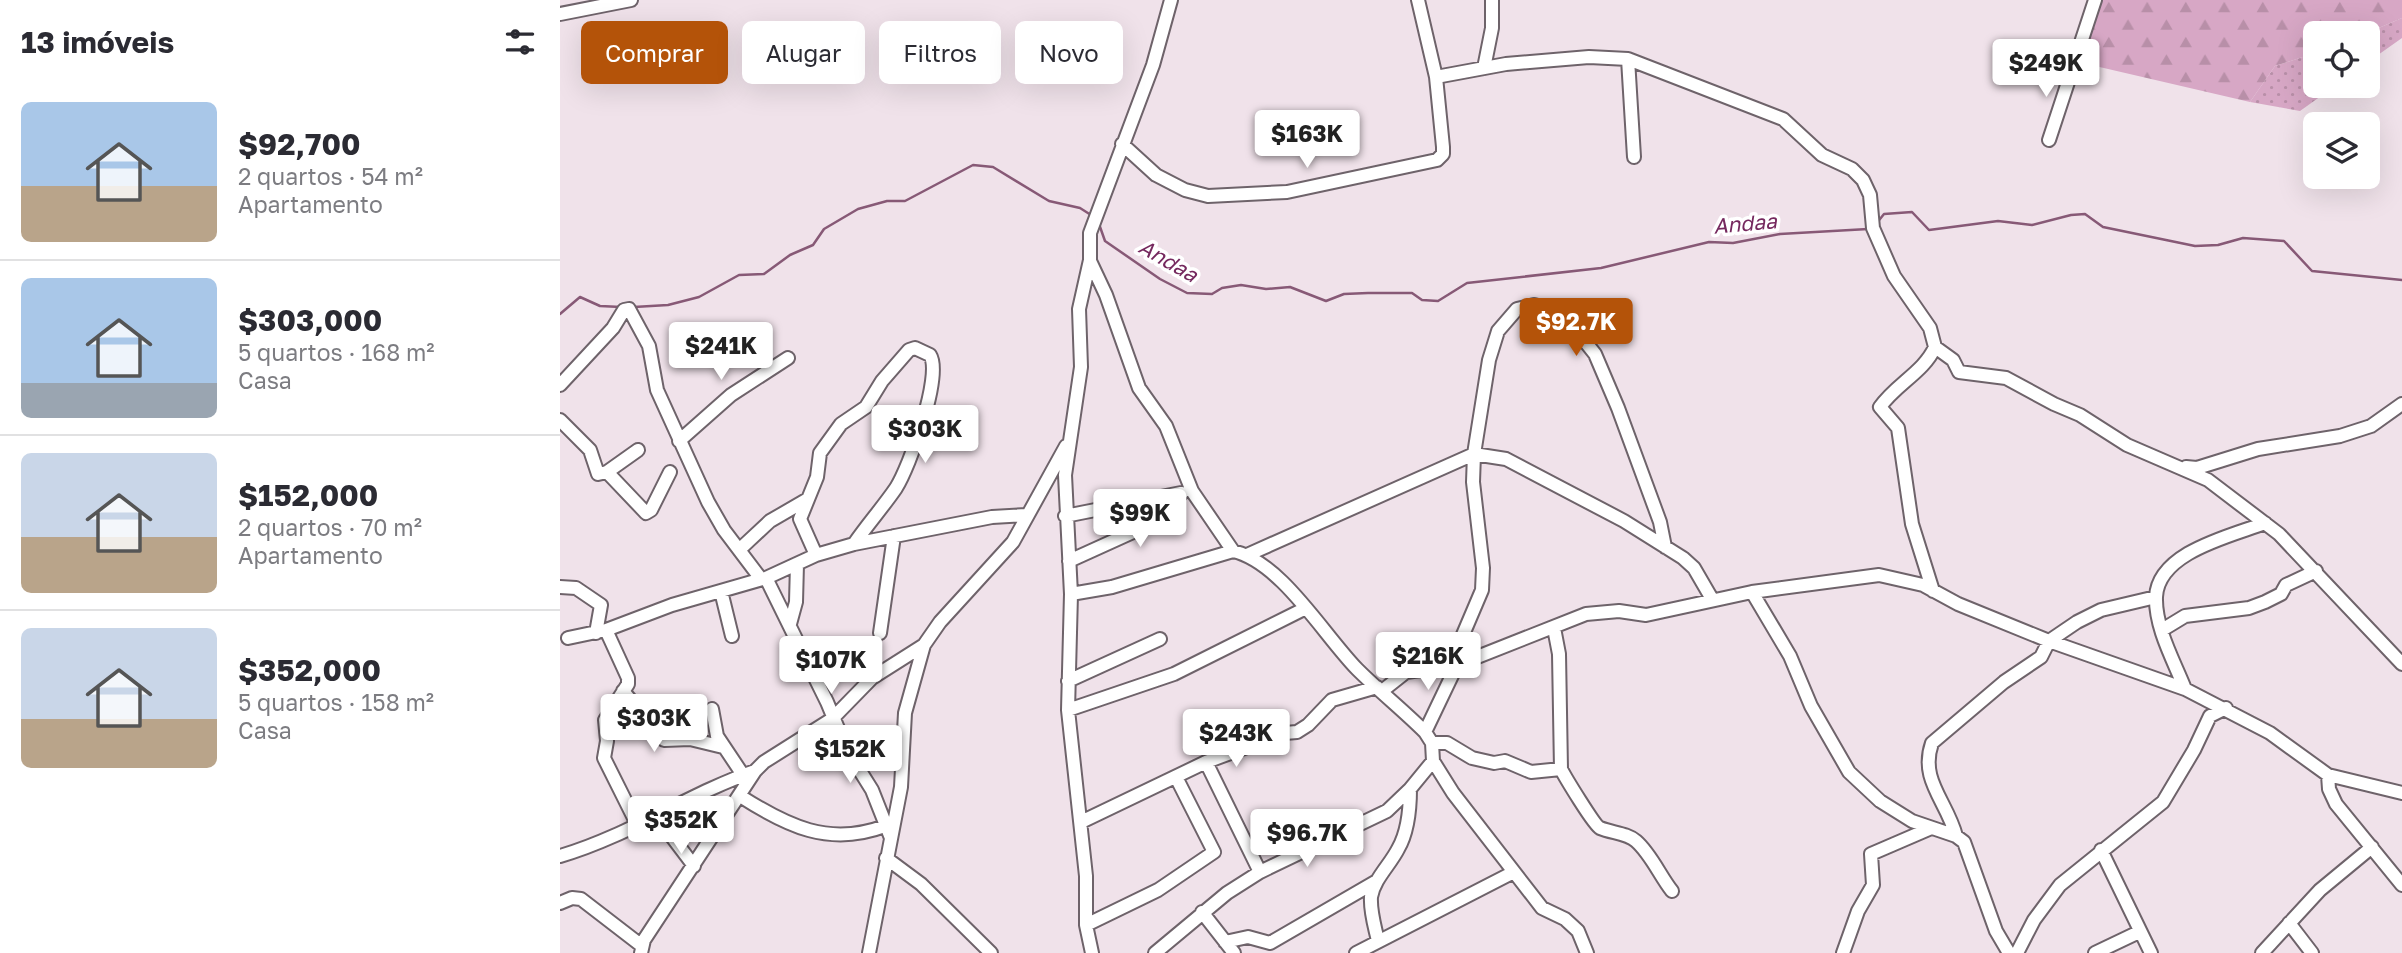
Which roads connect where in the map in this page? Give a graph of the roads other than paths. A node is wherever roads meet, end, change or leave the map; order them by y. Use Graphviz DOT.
graph roads {
  1 [pos="631,0"];
  2 [pos="1171,0"];
  3 [pos="1418,0"];
  4 [pos="1492,0"];
  5 [pos="2095,0"];
  6 [pos="560,14"];
  7 [pos="1628,60"];
  8 [pos="1484,68"];
  9 [pos="1436,77"];
  10 [pos="2049,140"];
  11 [pos="1122,144"];
  12 [pos="1634,158"];
  13 [pos="1090,260"];
  14 [pos="1935,347"];
  15 [pos="788,358"];
  16 [pos="560,385"];
  17 [pos="2402,404"];
  18 [pos="560,420"];
  19 [pos="1074,433"];
  20 [pos="679,441"];
  21 [pos="638,450"];
  22 [pos="1475,454"];
  23 [pos="2182,467"];
  24 [pos="607,472"];
  25 [pos="670,472"];
  26 [pos="1187,492"];
  27 [pos="808,499"];
  28 [pos="1027,515"];
  29 [pos="1065,516"];
  30 [pos="2265,523"];
  31 [pos="894,536"];
  32 [pos="854,544"];
  33 [pos="1665,547"];
  34 [pos="739,550"];
  35 [pos="1233,551"];
  36 [pos="816,555"];
  37 [pos="1247,555"];
  38 [pos="1069,561"];
  39 [pos="797,564"];
  40 [pos="2316,571"];
  41 [pos="763,579"];
  42 [pos="560,587"];
  43 [pos="721,591"];
  44 [pos="1933,591"];
  45 [pos="1752,592"];
  46 [pos="1070,594"];
  47 [pos="2156,597"];
  48 [pos="1712,599"];
  49 [pos="1304,609"];
  50 [pos="790,624"];
  51 [pos="1554,628"];
  52 [pos="2162,630"];
  53 [pos="601,632"];
  54 [pos="880,634"];
  55 [pos="732,636"];
  56 [pos="568,638"];
  57 [pos="1160,639"];
  58 [pos="2049,641"];
  59 [pos="924,645"];
  60 [pos="2402,664"];
  61 [pos="1457,665"];
  62 [pos="1068,681"];
  63 [pos="1380,689"];
  64 [pos="2185,689"];
  65 [pos="623,691"];
  66 [pos="2202,697"];
  67 [pos="2226,708"];
  68 [pos="712,709"];
  69 [pos="1068,710"];
  70 [pos="2210,716"];
  71 [pos="832,719"];
  72 [pos="1428,738"];
  73 [pos="723,747"];
  74 [pos="1433,761"];
  75 [pos="1206,762"];
  76 [pos="1561,769"];
  77 [pos="749,773"];
  78 [pos="2328,775"];
  79 [pos="1176,777"];
  80 [pos="1410,789"];
  81 [pos="2402,793"];
  82 [pos="740,796"];
  83 [pos="657,817"];
  84 [pos="1082,822"];
  85 [pos="638,826"];
  86 [pos="885,826"];
  87 [pos="1929,829"];
  88 [pos="1956,836"];
  89 [pos="891,839"];
  90 [pos="2372,848"];
  91 [pos="2101,850"];
  92 [pos="560,856"];
  93 [pos="886,858"];
  94 [pos="694,866"];
  95 [pos="1260,872"];
  96 [pos="1512,873"];
  97 [pos="1377,881"];
  98 [pos="2402,885"];
  99 [pos="1672,891"];
  100 [pos="560,903"];
  101 [pos="1202,912"];
  102 [pos="2289,923"];
  103 [pos="1086,925"];
  104 [pos="2139,932"];
  105 [pos="870,937"];
  106 [pos="1225,942"];
  107 [pos="1378,942"];
  108 [pos="642,949"];
  109 [pos="1580,952"];
  110 [pos="858,953"];
  111 [pos="869,953"];
  112 [pos="991,953"];
  113 [pos="1092,953"];
  114 [pos="1155,953"];
  115 [pos="1234,953"];
  116 [pos="1356,953"];
  117 [pos="1843,953"];
  118 [pos="2008,953"];
  119 [pos="2017,953"];
  120 [pos="2095,953"];
  121 [pos="2151,953"];
  122 [pos="2262,953"];
  123 [pos="2312,953"];
  1 -- 6 [label="street"];
  2 -- 11 [label="street"];
  3 -- 9 [label="street"];
  4 -- 8 [label="street"];
  5 -- 10 [label="street"];
  7 -- 8 [label="street"];
  7 -- 12 [label="street"];
  7 -- 14 [label="street"];
  8 -- 9 [label="street"];
  9 -- 11 [label="street"];
  11 -- 13 [label="street"];
  13 -- 19 [label="street"];
  13 -- 26 [label="street"];
  14 -- 23 [label="street"];
  14 -- 44 [label="street"];
  15 -- 20 [label="street"];
  16 -- 20 [label="street"];
  17 -- 23 [label="street"];
  18 -- 24 [label="street"];
  19 -- 28 [label="street"];
  19 -- 29 [label="street"];
  20 -- 34 [label="street"];
  21 -- 24 [label="street"];
  22 -- 33 [label="street"];
  22 -- 33 [label="street"];
  22 -- 37 [label="street"];
  22 -- 61 [label="street"];
  23 -- 30 [label="street"];
  24 -- 25 [label="street"];
  26 -- 29 [label="street"];
  26 -- 35 [label="street"];
  26 -- 38 [label="street"];
  27 -- 32 [label="street"];
  27 -- 34 [label="street"];
  27 -- 36 [label="street"];
  28 -- 31 [label="street"];
  28 -- 59 [label="street"];
  29 -- 38 [label="street"];
  30 -- 40 [label="street"];
  30 -- 47 [label="street"];
  31 -- 32 [label="street"];
  31 -- 54 [label="street"];
  32 -- 36 [label="street"];
  33 -- 48 [label="street"];
  34 -- 41 [label="street"];
  35 -- 37 [label="street"];
  35 -- 46 [label="street"];
  36 -- 39 [label="street"];
  37 -- 49 [label="street"];
  38 -- 46 [label="street"];
  39 -- 41 [label="street"];
  39 -- 50 [label="street"];
  40 -- 52 [label="street"];
  40 -- 60 [label="street"];
  41 -- 43 [label="street"];
  41 -- 50 [label="street"];
  42 -- 53 [label="street"];
  43 -- 53 [label="street"];
  43 -- 55 [label="street"];
  44 -- 45 [label="street"];
  44 -- 58 [label="street"];
  45 -- 48 [label="street"];
  45 -- 87 [label="street"];
  46 -- 62 [label="street"];
  47 -- 52 [label="street"];
  47 -- 58 [label="street"];
  48 -- 51 [label="street"];
  49 -- 63 [label="street"];
  49 -- 69 [label="street"];
  50 -- 71 [label="street"];
  51 -- 61 [label="street"];
  51 -- 76 [label="street"];
  52 -- 64 [label="street"];
  53 -- 56 [label="street"];
  53 -- 65 [label="street"];
  57 -- 62 [label="street"];
  58 -- 64 [label="street"];
  58 -- 88 [label="street"];
  59 -- 71 [label="street"];
  59 -- 89 [label="street"];
  61 -- 63 [label="street"];
  61 -- 72 [label="street"];
  62 -- 69 [label="street"];
  63 -- 72 [label="street"];
  63 -- 75 [label="street"];
  64 -- 66 [label="street"];
  65 -- 73 [label="street"];
  65 -- 85 [label="street"];
  66 -- 67 [label="street"];
  66 -- 70 [label="street"];
  67 -- 70 [label="street"];
  67 -- 78 [label="street"];
  68 -- 73 [label="street"];
  69 -- 84 [label="street"];
  70 -- 91 [label="street"];
  71 -- 77 [label="street"];
  71 -- 86 [label="street"];
  72 -- 74 [label="street"];
  72 -- 76 [label="street"];
  73 -- 77 [label="street"];
  74 -- 80 [label="street"];
  74 -- 96 [label="street"];
  75 -- 79 [label="street"];
  75 -- 95 [label="street"];
  76 -- 99 [label="street"];
  77 -- 82 [label="street"];
  77 -- 83 [label="street"];
  78 -- 81 [label="street"];
  78 -- 90 [label="street"];
  79 -- 84 [label="street"];
  79 -- 103 [label="street"];
  80 -- 95 [label="street"];
  80 -- 97 [label="street"];
  82 -- 86 [label="street"];
  82 -- 94 [label="street"];
  83 -- 85 [label="street"];
  83 -- 94 [label="street"];
  84 -- 103 [label="street"];
  85 -- 92 [label="street"];
  86 -- 89 [label="street"];
  87 -- 88 [label="street"];
  87 -- 117 [label="street"];
  88 -- 118 [label="street"];
  89 -- 93 [label="street"];
  90 -- 98 [label="street"];
  90 -- 102 [label="street"];
  91 -- 104 [label="street"];
  91 -- 119 [label="street"];
  93 -- 105 [label="street"];
  93 -- 112 [label="street"];
  94 -- 108 [label="street"];
  95 -- 101 [label="street"];
  96 -- 107 [label="street"];
  96 -- 109 [label="street"];
  97 -- 106 [label="street"];
  97 -- 107 [label="street"];
  100 -- 108 [label="street"];
  101 -- 106 [label="street"];
  101 -- 114 [label="street"];
  102 -- 122 [label="street"];
  102 -- 123 [label="street"];
  103 -- 113 [label="street"];
  104 -- 120 [label="street"];
  104 -- 121 [label="street"];
  105 -- 110 [label="street"];
  105 -- 111 [label="street"];
  106 -- 115 [label="street"];
  107 -- 116 [label="street"];
}
